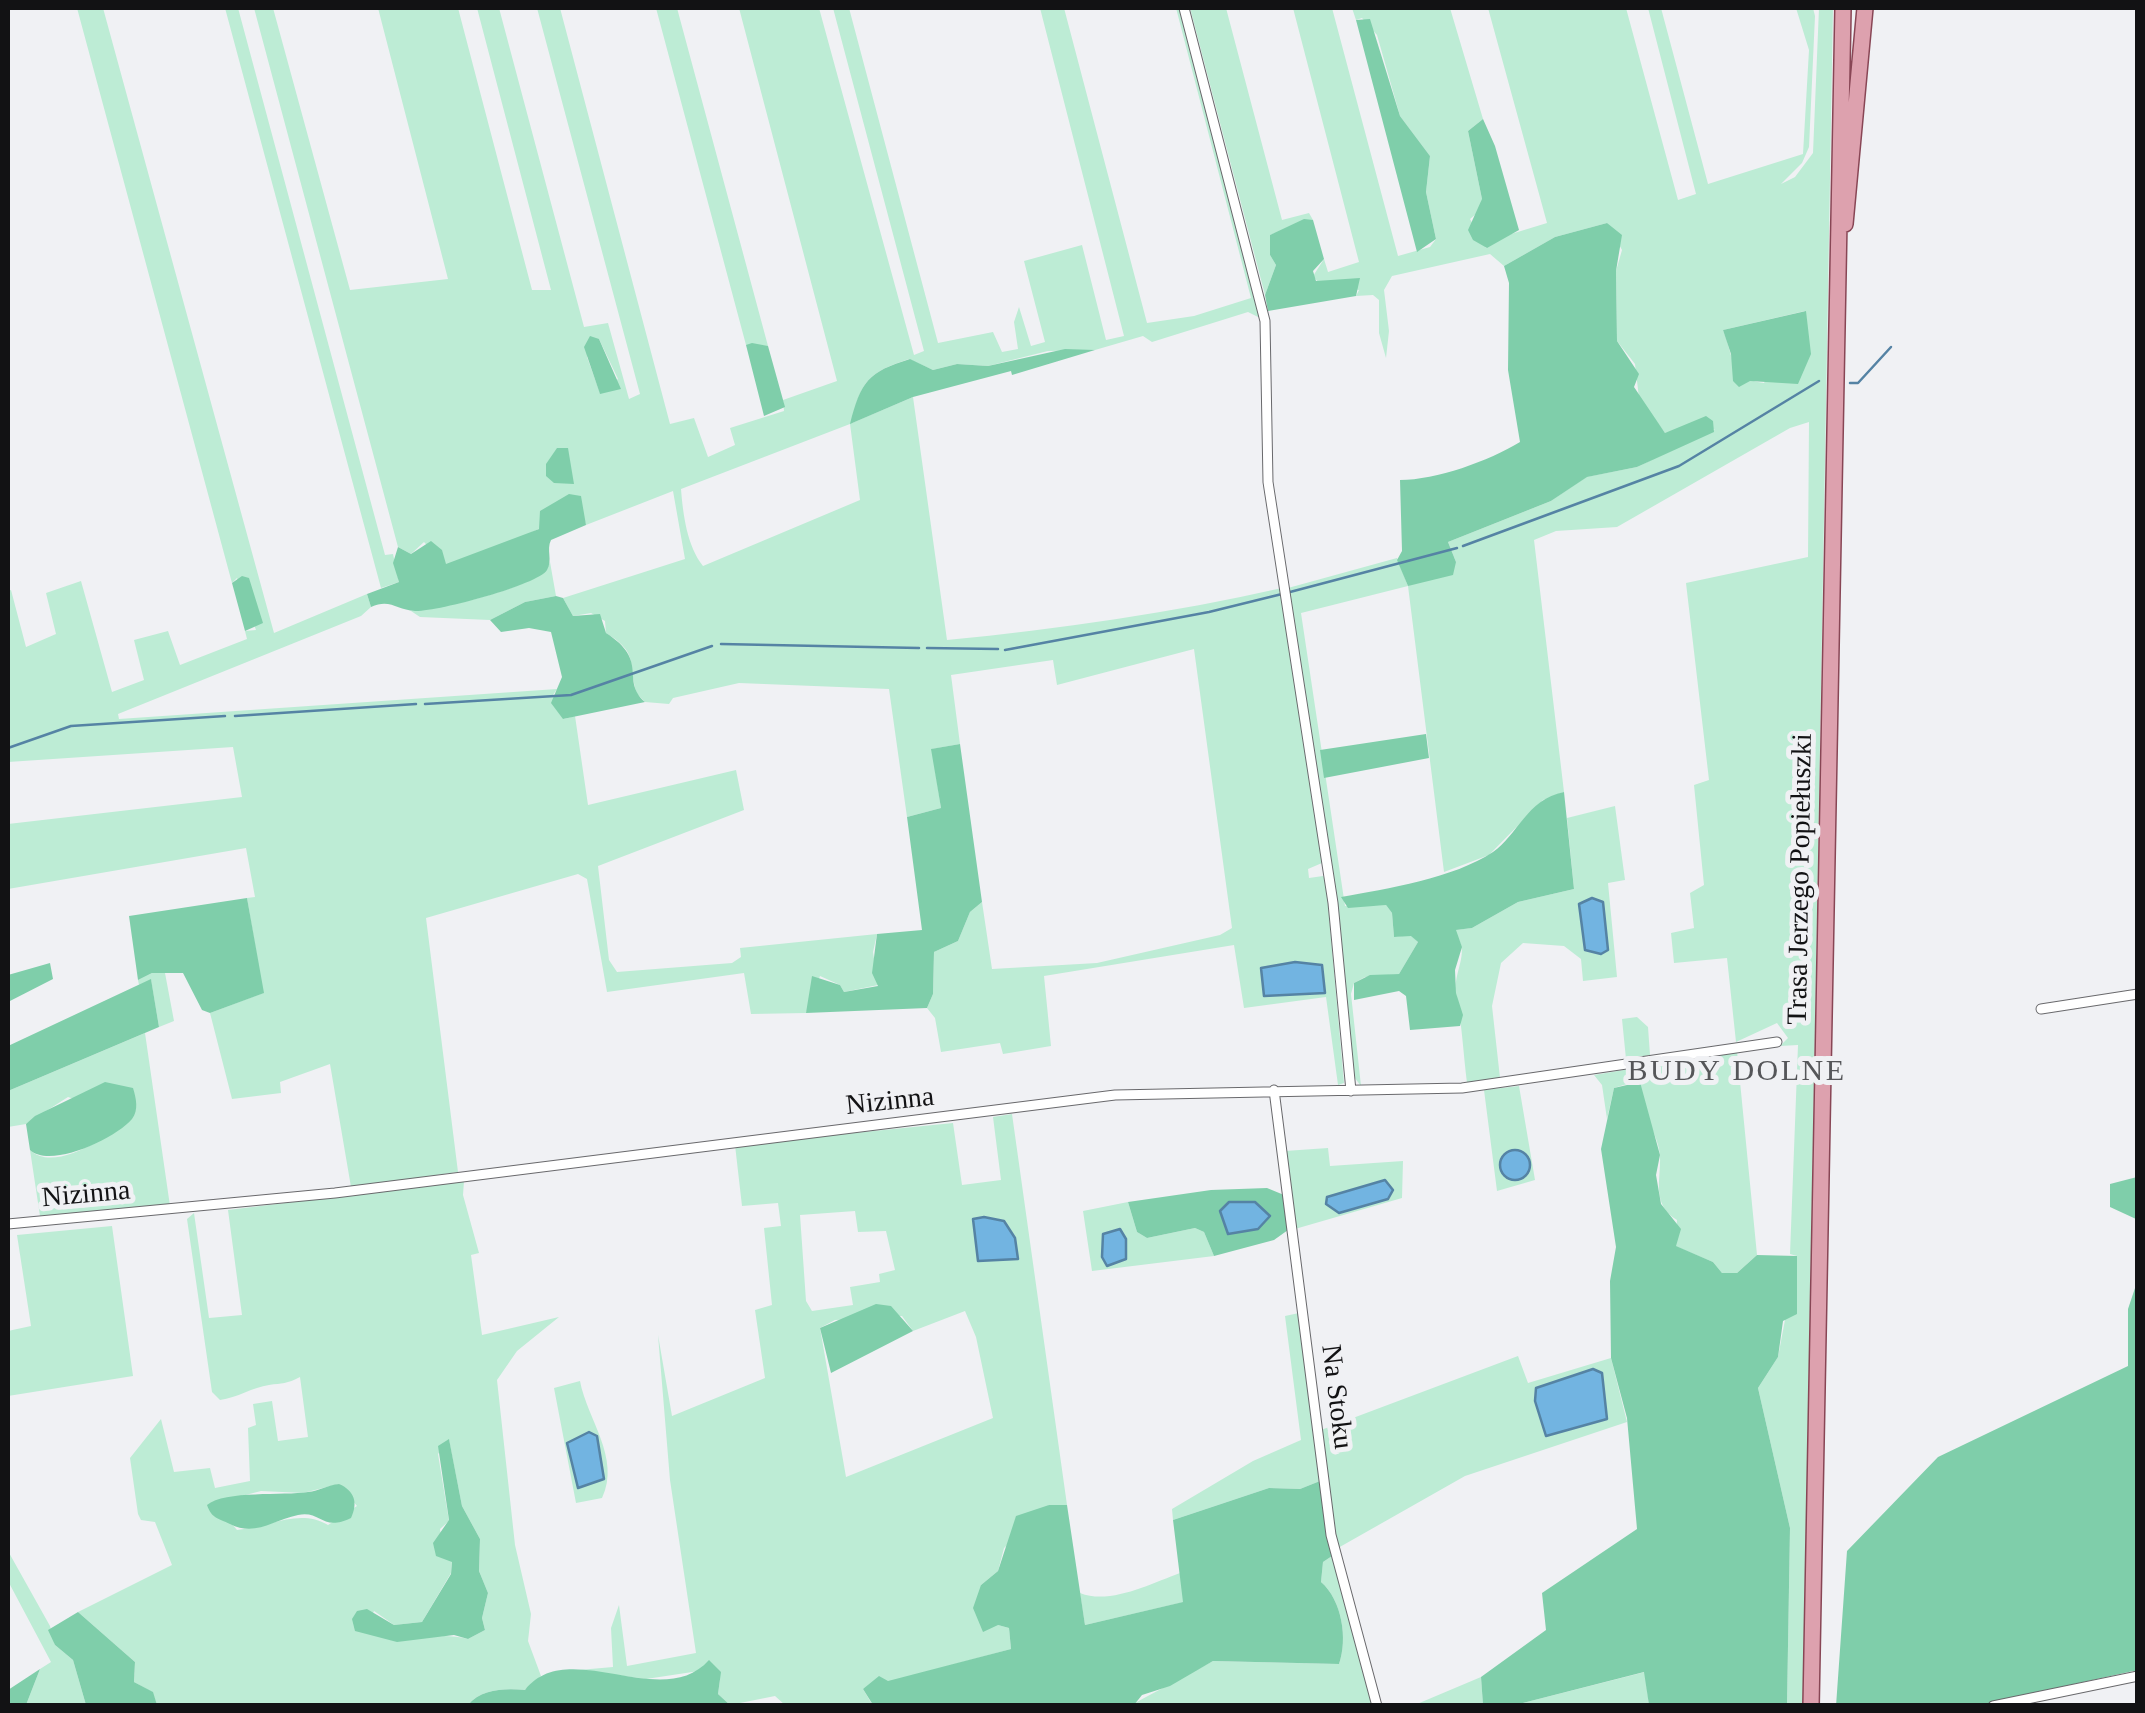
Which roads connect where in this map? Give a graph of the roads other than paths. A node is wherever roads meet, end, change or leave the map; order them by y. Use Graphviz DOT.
graph roads {
  1 [pos="1184,8"];
  2 [pos="1843,8"];
  3 [pos="1864,8"];
  4 [pos="1838,292"];
  5 [pos="2138,994"];
  6 [pos="2042,1010"];
  7 [pos="1777,1042"];
  8 [pos="1274,1090"];
  9 [pos="1352,1091"];
  10 [pos="8,1224"];
  11 [pos="2138,1676"];
  12 [pos="1377,1706"];
  13 [pos="1810,1706"];
  14 [pos="1993,1706"];
  1 -- 9 [label="street"];
  2 -- 4 [label="main road, Trasa Jerzego Popiełuszki"];
  3 -- 4 [label="main road, Trasa Jerzego Popiełuszki"];
  4 -- 13 [label="main road, Trasa Jerzego Popiełuszki"];
  5 -- 6 [label="street"];
  7 -- 9 [label="street, Nizinna"];
  8 -- 9 [label="street, Nizinna"];
  8 -- 10 [label="street, Nizinna"];
  8 -- 12 [label="street, Na Stoku"];
  11 -- 14 [label="street"];
}
